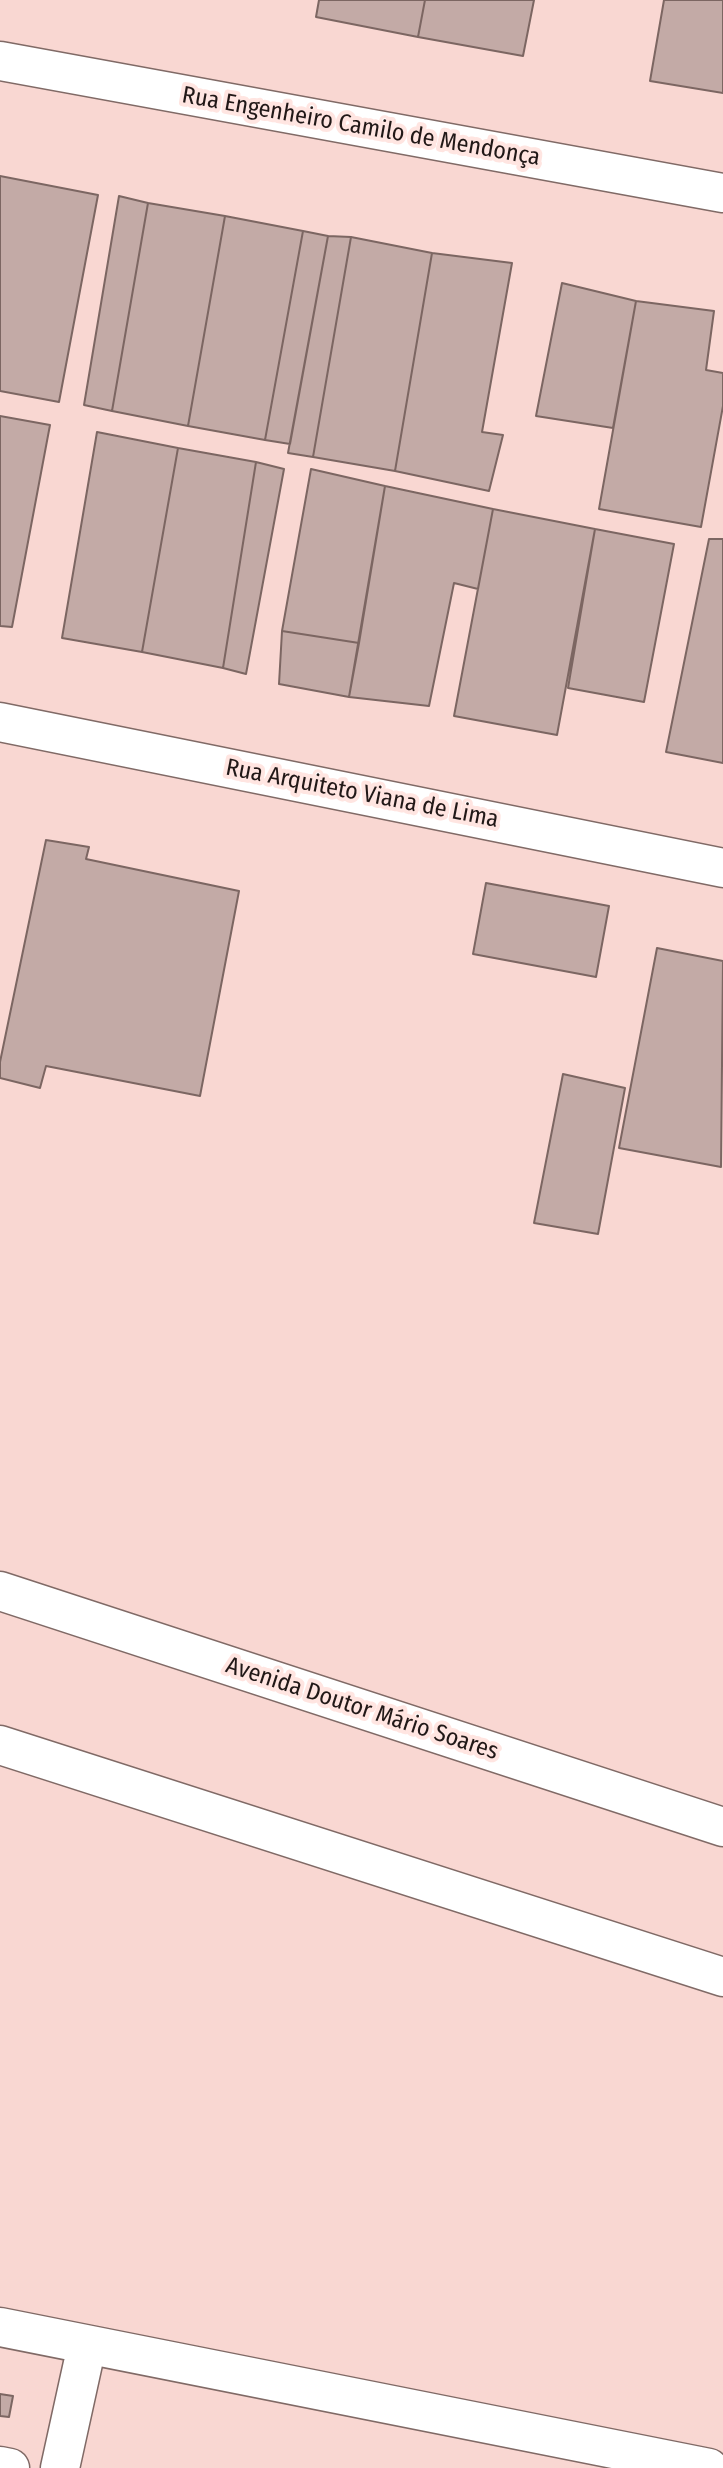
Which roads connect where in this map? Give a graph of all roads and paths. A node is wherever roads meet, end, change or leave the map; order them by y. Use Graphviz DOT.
graph roads {
  1 [pos="0,61"];
  2 [pos="723,193"];
  3 [pos="0,722"];
  4 [pos="723,868"];
  5 [pos="0,1591"];
  6 [pos="0,1745"];
  7 [pos="723,1827"];
  8 [pos="723,1977"];
  9 [pos="0,2327"];
  10 [pos="87,2345"];
  11 [pos="0,2466"];
  12 [pos="10,2468"];
  13 [pos="60,2468"];
  14 [pos="709,2468"];
  1 -- 2 [label="street, Rua Engenheiro Camilo de Mendonça"];
  3 -- 4 [label="street, Rua Arquiteto Viana de Lima"];
  5 -- 7 [label="street, Avenida Doutor Mário Soares"];
  6 -- 8 [label="street"];
  9 -- 10 [label="street"];
  10 -- 13 [label="street"];
  10 -- 14 [label="street"];
  11 -- 12 [label="street"];
}
